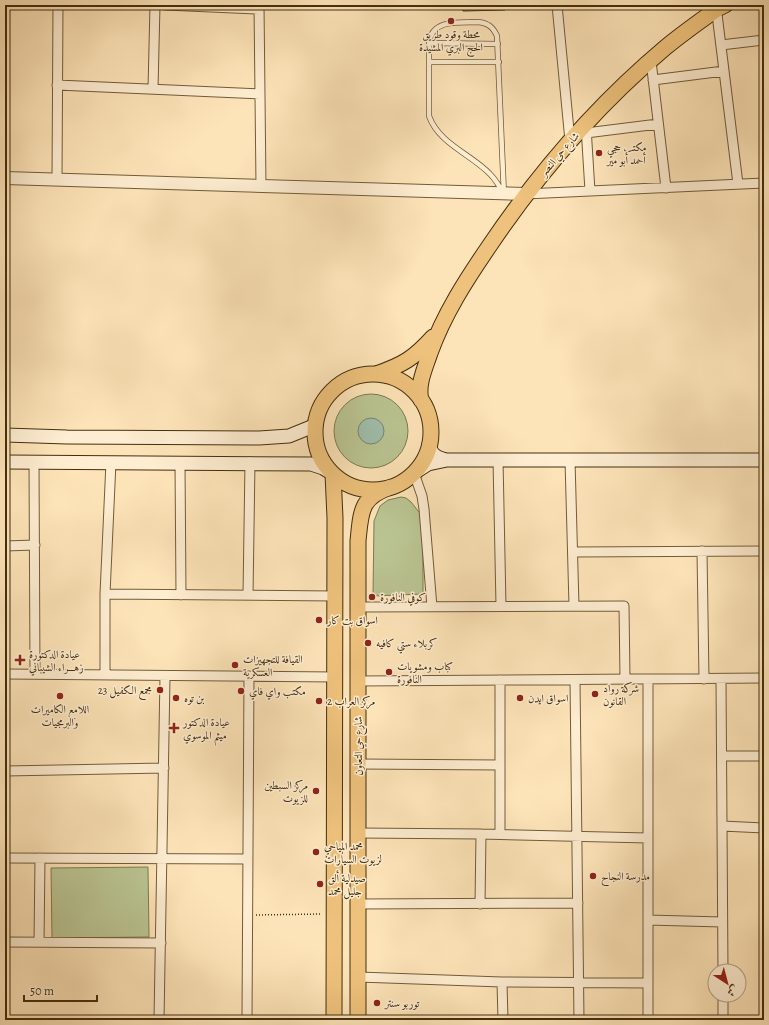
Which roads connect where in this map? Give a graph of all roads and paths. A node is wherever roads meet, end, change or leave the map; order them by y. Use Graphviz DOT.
graph roads {
  1 [pos="58,5"];
  2 [pos="155,5"];
  3 [pos="165,5"];
  4 [pos="557,5"];
  5 [pos="719,6"];
  6 [pos="259,7"];
  7 [pos="764,40"];
  8 [pos="429,43"];
  9 [pos="498,44"];
  10 [pos="721,45"];
  11 [pos="651,61"];
  12 [pos="429,62"];
  13 [pos="499,62"];
  14 [pos="724,71"];
  15 [pos="653,80"];
  16 [pos="57,85"];
  17 [pos="153,89"];
  18 [pos="260,94"];
  19 [pos="658,124"];
  20 [pos="586,128"];
  21 [pos="570,141"];
  22 [pos="5,178"];
  23 [pos="56,179"];
  24 [pos="764,183"];
  25 [pos="738,184"];
  26 [pos="261,186"];
  27 [pos="666,188"];
  28 [pos="590,191"];
  29 [pos="525,194"];
  30 [pos="504,195"];
  31 [pos="438,331"];
  32 [pos="375,375"];
  33 [pos="421,400"];
  34 [pos="316,425"];
  35 [pos="6,436"];
  36 [pos="429,444"];
  37 [pos="447,460"];
  38 [pos="498,460"];
  39 [pos="570,460"];
  40 [pos="764,460"];
  41 [pos="6,461"];
  42 [pos="34,462"];
  43 [pos="111,462"];
  44 [pos="180,462"];
  45 [pos="250,462"];
  46 [pos="414,472"];
  47 [pos="333,474"];
  48 [pos="391,487"];
  49 [pos="35,545"];
  50 [pos="5,546"];
  51 [pos="702,551"];
  52 [pos="764,551"];
  53 [pos="573,552"];
  54 [pos="105,594"];
  55 [pos="181,595"];
  56 [pos="248,596"];
  57 [pos="335,596"];
  58 [pos="432,606"];
  59 [pos="501,606"];
  60 [pos="574,606"];
  61 [pos="358,607"];
  62 [pos="5,674"];
  63 [pos="35,674"];
  64 [pos="105,675"];
  65 [pos="166,676"];
  66 [pos="249,676"];
  67 [pos="335,677"];
  68 [pos="722,678"];
  69 [pos="764,678"];
  70 [pos="626,679"];
  71 [pos="648,679"];
  72 [pos="704,679"];
  73 [pos="500,680"];
  74 [pos="576,680"];
  75 [pos="358,681"];
  76 [pos="722,756"];
  77 [pos="764,756"];
  78 [pos="358,764"];
  79 [pos="500,765"];
  80 [pos="164,768"];
  81 [pos="5,771"];
  82 [pos="722,826"];
  83 [pos="764,828"];
  84 [pos="358,833"];
  85 [pos="481,834"];
  86 [pos="500,834"];
  87 [pos="577,836"];
  88 [pos="648,838"];
  89 [pos="5,858"];
  90 [pos="40,858"];
  91 [pos="162,858"];
  92 [pos="248,859"];
  93 [pos="578,903"];
  94 [pos="358,904"];
  95 [pos="480,904"];
  96 [pos="334,914"];
  97 [pos="248,915"];
  98 [pos="648,920"];
  99 [pos="722,922"];
  100 [pos="5,942"];
  101 [pos="39,942"];
  102 [pos="161,943"];
  103 [pos="723,963"];
  104 [pos="358,977"];
  105 [pos="502,982"];
  106 [pos="578,983"];
  107 [pos="648,983"];
  108 [pos="723,1003"];
  109 [pos="159,1020"];
  110 [pos="248,1020"];
  111 [pos="334,1020"];
  112 [pos="358,1020"];
  113 [pos="503,1020"];
  114 [pos="579,1020"];
  115 [pos="648,1020"];
  116 [pos="723,1020"];
  1 -- 16 [label="street"];
  2 -- 17 [label="street"];
  3 -- 6 [label="street"];
  4 -- 21 [label="street"];
  5 -- 10 [label="street"];
  5 -- 11 [label="main road, شارع حي النصر"];
  6 -- 18 [label="street"];
  7 -- 10 [label="street"];
  8 -- 9 [label="lane"];
  8 -- 9 [label="lane"];
  8 -- 12 [label="lane"];
  9 -- 13 [label="lane"];
  10 -- 14 [label="street"];
  11 -- 15 [label="street"];
  11 -- 20 [label="main road, شارع حي النصر"];
  12 -- 13 [label="lane"];
  12 -- 30 [label="lane"];
  13 -- 30 [label="lane"];
  14 -- 15 [label="street"];
  14 -- 25 [label="street"];
  15 -- 19 [label="street"];
  16 -- 17 [label="street"];
  16 -- 23 [label="street"];
  17 -- 18 [label="street"];
  18 -- 26 [label="street"];
  19 -- 20 [label="street"];
  19 -- 27 [label="street"];
  20 -- 21 [label="main road, شارع حي النصر"];
  20 -- 28 [label="street"];
  21 -- 29 [label="main road, شارع حي النصر"];
  22 -- 23 [label="street"];
  23 -- 26 [label="street"];
  24 -- 25 [label="street"];
  25 -- 27 [label="street"];
  26 -- 30 [label="street"];
  27 -- 28 [label="street"];
  28 -- 29 [label="street"];
  29 -- 30 [label="street"];
  29 -- 31 [label="main road, شارع حي النصر"];
  31 -- 32 [label="main road"];
  31 -- 33 [label="main road"];
  32 -- 33 [label="main road"];
  32 -- 34 [label="main road"];
  33 -- 36 [label="main road"];
  34 -- 35 [label="main road"];
  34 -- 47 [label="main road"];
  36 -- 37 [label="main road"];
  36 -- 46 [label="main road"];
  37 -- 38 [label="main road"];
  37 -- 46 [label="main road"];
  38 -- 39 [label="main road"];
  38 -- 59 [label="street"];
  39 -- 40 [label="main road"];
  39 -- 53 [label="street"];
  41 -- 42 [label="main road"];
  42 -- 43 [label="main road"];
  42 -- 49 [label="street"];
  43 -- 44 [label="main road"];
  43 -- 54 [label="street"];
  44 -- 45 [label="main road"];
  44 -- 55 [label="street"];
  45 -- 47 [label="main road"];
  45 -- 56 [label="street"];
  46 -- 48 [label="main road"];
  46 -- 58 [label="street"];
  47 -- 48 [label="main road"];
  47 -- 57 [label="main road"];
  48 -- 61 [label="main road, شارع حي التعاون"];
  49 -- 50 [label="street"];
  49 -- 63 [label="street"];
  51 -- 52 [label="street"];
  51 -- 53 [label="street"];
  51 -- 72 [label="street"];
  53 -- 60 [label="street"];
  54 -- 55 [label="street"];
  54 -- 64 [label="street"];
  55 -- 56 [label="street"];
  56 -- 57 [label="street"];
  57 -- 67 [label="main road"];
  58 -- 59 [label="street"];
  58 -- 61 [label="street"];
  59 -- 60 [label="street"];
  60 -- 70 [label="street"];
  61 -- 75 [label="main road, شارع حي التعاون"];
  62 -- 63 [label="street"];
  63 -- 64 [label="street"];
  64 -- 65 [label="street"];
  65 -- 66 [label="street"];
  65 -- 80 [label="street"];
  66 -- 67 [label="street"];
  66 -- 92 [label="street"];
  67 -- 96 [label="main road"];
  68 -- 69 [label="street"];
  68 -- 72 [label="street"];
  68 -- 76 [label="street"];
  70 -- 71 [label="street"];
  70 -- 74 [label="street"];
  71 -- 72 [label="street"];
  71 -- 88 [label="street"];
  73 -- 74 [label="street"];
  73 -- 75 [label="street"];
  73 -- 79 [label="street"];
  74 -- 87 [label="street"];
  75 -- 78 [label="main road, شارع حي التعاون"];
  76 -- 77 [label="street"];
  76 -- 82 [label="street"];
  78 -- 79 [label="street"];
  78 -- 84 [label="main road, شارع حي التعاون"];
  79 -- 86 [label="street"];
  80 -- 81 [label="street"];
  80 -- 91 [label="street"];
  82 -- 83 [label="street"];
  82 -- 99 [label="street"];
  84 -- 85 [label="street"];
  84 -- 94 [label="main road, شارع حي التعاون"];
  85 -- 86 [label="street"];
  85 -- 95 [label="street"];
  86 -- 87 [label="street"];
  87 -- 88 [label="street"];
  87 -- 93 [label="street"];
  88 -- 98 [label="street"];
  89 -- 90 [label="street"];
  90 -- 91 [label="street"];
  90 -- 101 [label="street"];
  91 -- 92 [label="street"];
  91 -- 102 [label="street"];
  92 -- 97 [label="street"];
  93 -- 95 [label="street"];
  93 -- 106 [label="street"];
  94 -- 95 [label="street"];
  94 -- 104 [label="main road, شارع حي التعاون"];
  96 -- 97 [label="path"];
  96 -- 111 [label="main road"];
  97 -- 110 [label="street"];
  98 -- 99 [label="street"];
  98 -- 107 [label="street"];
  99 -- 103 [label="street"];
  100 -- 101 [label="street"];
  101 -- 102 [label="street"];
  102 -- 109 [label="street"];
  104 -- 105 [label="street"];
  104 -- 112 [label="main road, شارع حي التعاون"];
  105 -- 106 [label="street"];
  105 -- 113 [label="street"];
  106 -- 107 [label="street"];
  106 -- 114 [label="street"];
  107 -- 115 [label="street"];
  108 -- 116 [label="street"];
}
